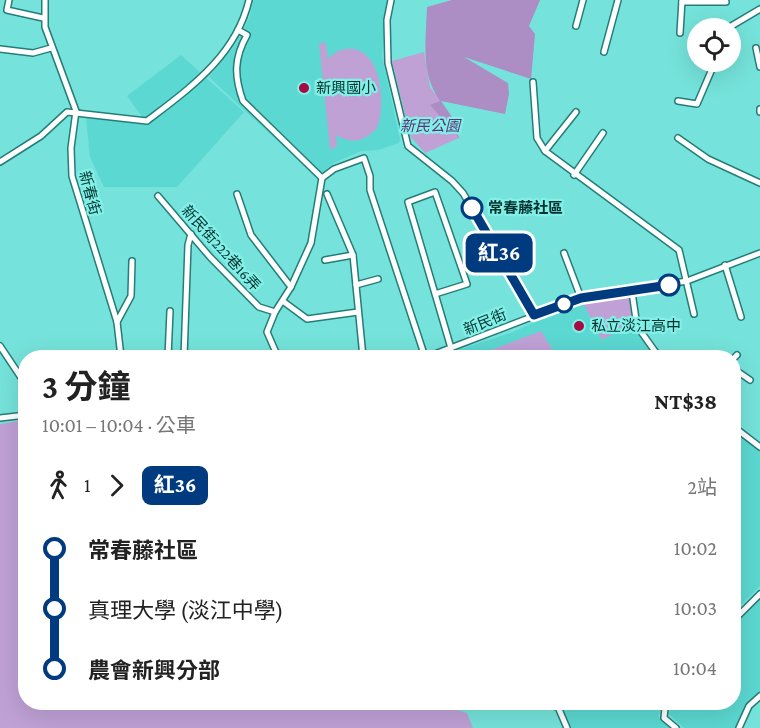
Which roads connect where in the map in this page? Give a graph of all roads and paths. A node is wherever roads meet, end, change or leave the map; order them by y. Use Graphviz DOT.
graph roads {
  1 [pos="9,0"];
  2 [pos="45,0"];
  3 [pos="249,0"];
  4 [pos="391,0"];
  5 [pos="583,0"];
  6 [pos="618,0"];
  7 [pos="682,1"];
  8 [pos="727,1"];
  9 [pos="715,9"];
  10 [pos="760,9"];
  11 [pos="43,18"];
  12 [pos="741,20"];
  13 [pos="576,26"];
  14 [pos="238,30"];
  15 [pos="680,33"];
  16 [pos="51,48"];
  17 [pos="756,48"];
  18 [pos="0,49"];
  19 [pos="604,52"];
  20 [pos="760,67"];
  21 [pos="711,72"];
  22 [pos="533,82"];
  23 [pos="678,101"];
  24 [pos="76,111"];
  25 [pos="576,112"];
  26 [pos="603,133"];
  27 [pos="678,138"];
  28 [pos="545,151"];
  29 [pos="0,162"];
  30 [pos="574,175"];
  31 [pos="322,178"];
  32 [pos="760,183"];
  33 [pos="237,194"];
  34 [pos="327,194"];
  35 [pos="158,196"];
  36 [pos="191,234"];
  37 [pos="564,253"];
  38 [pos="760,253"];
  39 [pos="353,255"];
  40 [pos="325,260"];
  41 [pos="132,261"];
  42 [pos="725,265"];
  43 [pos="378,279"];
  44 [pos="687,281"];
  45 [pos="356,285"];
  46 [pos="291,287"];
  47 [pos="632,292"];
  48 [pos="435,294"];
  49 [pos="581,298"];
  50 [pos="284,302"];
  51 [pos="170,311"];
  52 [pos="275,312"];
  53 [pos="358,312"];
  54 [pos="694,314"];
  55 [pos="534,315"];
  56 [pos="741,317"];
  57 [pos="117,322"];
  58 [pos="0,346"];
  59 [pos="451,348"];
  60 [pos="120,350"];
  61 [pos="168,350"];
  62 [pos="184,350"];
  63 [pos="275,350"];
  64 [pos="362,350"];
  65 [pos="424,350"];
  66 [pos="445,350"];
  67 [pos="654,350"];
  68 [pos="18,373"];
  69 [pos="741,374"];
  70 [pos="750,380"];
  71 [pos="18,416"];
  72 [pos="0,418"];
  73 [pos="741,432"];
  74 [pos="760,447"];
  75 [pos="760,594"];
  76 [pos="741,613"];
  77 [pos="760,696"];
  78 [pos="560,710"];
  79 [pos="665,710"];
  80 [pos="567,728"];
  81 [pos="676,728"];
  82 [pos="739,728"];
  1 -- 11 [label="street"];
  2 -- 11 [label="street, 新春街"];
  3 -- 14 [label="street"];
  4 -- 55 [label="street"];
  5 -- 13 [label="street"];
  6 -- 19 [label="street"];
  7 -- 8 [label="street"];
  7 -- 15 [label="street"];
  8 -- 9 [label="street"];
  10 -- 12 [label="street"];
  11 -- 16 [label="street, 新春街"];
  14 -- 24 [label="street"];
  14 -- 31 [label="street"];
  16 -- 18 [label="street"];
  16 -- 24 [label="street, 新春街"];
  17 -- 20 [label="street"];
  21 -- 23 [label="street"];
  22 -- 28 [label="street"];
  24 -- 29 [label="street"];
  24 -- 57 [label="street, 新春街"];
  25 -- 28 [label="street"];
  26 -- 30 [label="street"];
  27 -- 32 [label="street"];
  28 -- 30 [label="street"];
  30 -- 44 [label="street"];
  31 -- 46 [label="street"];
  31 -- 65 [label="street"];
  33 -- 46 [label="street, 新民街222巷16弄"];
  34 -- 39 [label="street"];
  35 -- 36 [label="street, 新民街222巷16弄"];
  36 -- 52 [label="street, 新民街222巷16弄"];
  36 -- 62 [label="street"];
  37 -- 49 [label="street"];
  38 -- 42 [label="street, 新民街"];
  39 -- 40 [label="street"];
  39 -- 45 [label="street"];
  41 -- 57 [label="street"];
  42 -- 44 [label="street, 新民街"];
  42 -- 56 [label="street"];
  43 -- 45 [label="street"];
  44 -- 47 [label="street, 新民街"];
  44 -- 54 [label="street"];
  45 -- 53 [label="street"];
  46 -- 50 [label="street"];
  47 -- 49 [label="street, 新民街"];
  47 -- 67 [label="street"];
  48 -- 48 [label="street"];
  48 -- 59 [label="street"];
  49 -- 55 [label="street, 新民街"];
  50 -- 52 [label="street"];
  50 -- 53 [label="street"];
  51 -- 61 [label="street"];
  52 -- 63 [label="street"];
  53 -- 64 [label="street"];
  55 -- 59 [label="street, 新民街"];
  57 -- 60 [label="street, 新春街"];
  58 -- 68 [label="street"];
  59 -- 66 [label="street, 新民街"];
  69 -- 70 [label="street"];
  71 -- 72 [label="street"];
  73 -- 74 [label="street"];
  75 -- 76 [label="street"];
  77 -- 82 [label="street"];
  78 -- 80 [label="street"];
  79 -- 81 [label="street"];
}
